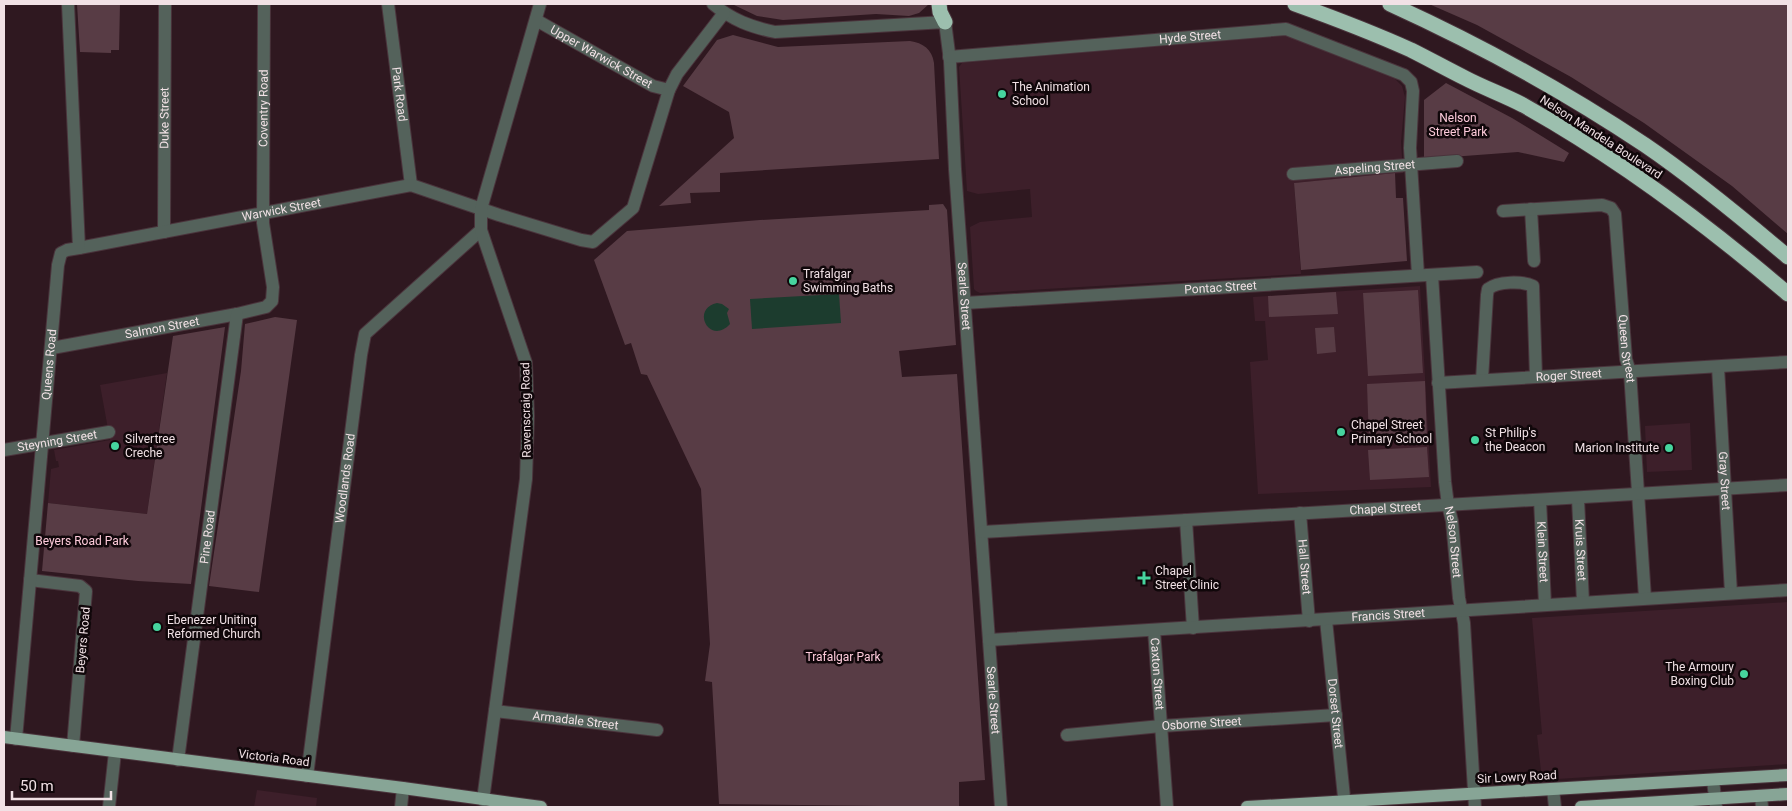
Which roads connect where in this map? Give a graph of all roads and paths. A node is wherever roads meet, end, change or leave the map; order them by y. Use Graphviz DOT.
graph roads {
  1 [pos="68,4"];
  2 [pos="165,4"];
  3 [pos="264,4"];
  4 [pos="388,4"];
  5 [pos="540,4"];
  6 [pos="713,4"];
  7 [pos="939,4"];
  8 [pos="949,4"];
  9 [pos="1295,4"];
  10 [pos="1390,4"];
  11 [pos="724,13"];
  12 [pos="536,20"];
  13 [pos="945,22"];
  14 [pos="949,57"];
  15 [pos="669,90"];
  16 [pos="1456,161"];
  17 [pos="1412,164"];
  18 [pos="1293,174"];
  19 [pos="411,185"];
  20 [pos="481,209"];
  21 [pos="1531,209"];
  22 [pos="1504,210"];
  23 [pos="263,214"];
  24 [pos="481,230"];
  25 [pos="164,232"];
  26 [pos="79,248"];
  27 [pos="1788,257"];
  28 [pos="1534,261"];
  29 [pos="1477,272"];
  30 [pos="1432,275"];
  31 [pos="1418,276"];
  32 [pos="1788,294"];
  33 [pos="272,301"];
  34 [pos="965,303"];
  35 [pos="237,314"];
  36 [pos="52,348"];
  37 [pos="1788,362"];
  38 [pos="1718,367"];
  39 [pos="1630,372"];
  40 [pos="1536,377"];
  41 [pos="1482,380"];
  42 [pos="1438,383"];
  43 [pos="109,432"];
  44 [pos="43,443"];
  45 [pos="4,450"];
  46 [pos="1788,486"];
  47 [pos="1724,489"];
  48 [pos="1639,495"];
  49 [pos="1578,498"];
  50 [pos="1540,500"];
  51 [pos="1448,505"];
  52 [pos="1300,513"];
  53 [pos="1186,520"];
  54 [pos="982,532"];
  55 [pos="30,580"];
  56 [pos="1788,590"];
  57 [pos="1731,593"];
  58 [pos="1645,598"];
  59 [pos="1583,602"];
  60 [pos="1545,604"];
  61 [pos="1462,610"];
  62 [pos="1326,620"];
  63 [pos="1308,621"];
  64 [pos="1193,628"];
  65 [pos="1154,630"];
  66 [pos="989,640"];
  67 [pos="495,711"];
  68 [pos="1336,715"];
  69 [pos="1161,726"];
  70 [pos="657,730"];
  71 [pos="1067,735"];
  72 [pos="10,738"];
  73 [pos="73,746"];
  74 [pos="115,752"];
  75 [pos="178,760"];
  76 [pos="1788,775"];
  77 [pos="307,776"];
  78 [pos="1713,780"];
  79 [pos="404,788"];
  80 [pos="1553,789"];
  81 [pos="1474,794"];
  82 [pos="1788,794"];
  83 [pos="483,800"];
  84 [pos="1410,802"];
  85 [pos="1762,802"];
  86 [pos="1716,803"];
  87 [pos="499,804"];
  88 [pos="1345,804"];
  89 [pos="109,807"];
  90 [pos="401,807"];
  91 [pos="541,807"];
  92 [pos="1001,807"];
  93 [pos="1167,807"];
  94 [pos="1248,807"];
  95 [pos="1475,807"];
  96 [pos="1555,807"];
  97 [pos="1581,807"];
  1 -- 26 [label="street"];
  2 -- 25 [label="street, Duke Street"];
  3 -- 23 [label="street, Coventry Road"];
  4 -- 19 [label="street, Park Road"];
  5 -- 12 [label="street, Ravenscraig Road"];
  6 -- 11 [label="street"];
  7 -- 13 [label="highway"];
  8 -- 13 [label="highway"];
  9 -- 32 [label="highway, Nelson Mandela Boulevard"];
  10 -- 27 [label="highway, Nelson Mandela Boulevard"];
  11 -- 13 [label="street"];
  11 -- 15 [label="street, Upper Warwick Street"];
  12 -- 15 [label="street, Upper Warwick Street"];
  12 -- 20 [label="street, Ravenscraig Road"];
  13 -- 14 [label="street, Searle Street"];
  14 -- 17 [label="street, Hyde Street"];
  14 -- 34 [label="street, Searle Street"];
  15 -- 20 [label="street, Upper Warwick Street"];
  16 -- 17 [label="street, Aspeling Street"];
  17 -- 18 [label="street, Aspeling Street"];
  17 -- 31 [label="street"];
  19 -- 20 [label="street"];
  19 -- 23 [label="street, Warwick Street"];
  20 -- 24 [label="street, Ravenscraig Road"];
  21 -- 22 [label="street, Queen Street"];
  21 -- 28 [label="street"];
  21 -- 39 [label="street, Queen Street"];
  23 -- 25 [label="street, Warwick Street"];
  23 -- 33 [label="street, Coventry Road"];
  24 -- 67 [label="street, Ravenscraig Road"];
  24 -- 77 [label="street, Woodlands Road"];
  25 -- 26 [label="street, Warwick Street"];
  26 -- 36 [label="street, Queens Road"];
  29 -- 30 [label="street, Pontac Street"];
  30 -- 31 [label="street, Pontac Street"];
  30 -- 42 [label="street, Nelson Street"];
  31 -- 34 [label="street, Pontac Street"];
  33 -- 35 [label="street, Salmon Street"];
  34 -- 54 [label="street, Searle Street"];
  35 -- 36 [label="street, Salmon Street"];
  35 -- 75 [label="street, Pine Road"];
  36 -- 44 [label="street, Queens Road"];
  37 -- 38 [label="street, Roger Street"];
  38 -- 39 [label="street, Roger Street"];
  38 -- 47 [label="street, Gray Street"];
  39 -- 40 [label="street, Roger Street"];
  39 -- 48 [label="street, Queen Street"];
  40 -- 41 [label="street, Roger Street"];
  40 -- 41 [label="street"];
  41 -- 42 [label="street, Roger Street"];
  42 -- 51 [label="street, Nelson Street"];
  43 -- 44 [label="street, Steyning Street"];
  44 -- 45 [label="street, Steyning Street"];
  44 -- 55 [label="street, Queens Road"];
  46 -- 47 [label="street, Chapel Street"];
  47 -- 48 [label="street, Chapel Street"];
  47 -- 57 [label="street, Gray Street"];
  48 -- 49 [label="street, Chapel Street"];
  48 -- 58 [label="street, Queen Street"];
  49 -- 50 [label="street, Chapel Street"];
  49 -- 59 [label="street, Kruis Street"];
  50 -- 51 [label="street, Chapel Street"];
  50 -- 60 [label="street, Klein Street"];
  51 -- 52 [label="street, Chapel Street"];
  51 -- 61 [label="street, Nelson Street"];
  52 -- 53 [label="street, Chapel Street"];
  52 -- 63 [label="street, Hall Street"];
  53 -- 54 [label="street, Chapel Street"];
  53 -- 64 [label="street"];
  54 -- 66 [label="street, Searle Street"];
  55 -- 72 [label="street, Queens Road"];
  55 -- 73 [label="street, Beyers Road"];
  56 -- 57 [label="street, Francis Street"];
  57 -- 58 [label="street, Francis Street"];
  58 -- 59 [label="street, Francis Street"];
  59 -- 60 [label="street, Francis Street"];
  60 -- 61 [label="street, Francis Street"];
  61 -- 62 [label="street, Francis Street"];
  61 -- 81 [label="street, Nelson Street"];
  62 -- 63 [label="street, Francis Street"];
  62 -- 68 [label="street, Dorset Street"];
  63 -- 64 [label="street, Francis Street"];
  64 -- 65 [label="street, Francis Street"];
  65 -- 66 [label="street, Francis Street"];
  65 -- 69 [label="street, Caxton Street"];
  66 -- 92 [label="street, Searle Street"];
  67 -- 70 [label="street, Armadale Street"];
  67 -- 83 [label="street, Ravenscraig Road"];
  68 -- 69 [label="street, Osborne Street"];
  68 -- 88 [label="street, Dorset Street"];
  69 -- 71 [label="street, Osborne Street"];
  69 -- 93 [label="street, Caxton Street"];
  72 -- 73 [label="main road, Victoria Road"];
  73 -- 74 [label="main road, Victoria Road"];
  74 -- 75 [label="main road, Victoria Road"];
  74 -- 89 [label="street"];
  75 -- 77 [label="main road, Victoria Road"];
  76 -- 78 [label="main road, Sir Lowry Road"];
  77 -- 79 [label="main road, Victoria Road"];
  78 -- 80 [label="main road, Sir Lowry Road"];
  78 -- 86 [label="street"];
  79 -- 83 [label="main road, Victoria Road"];
  79 -- 90 [label="street"];
  80 -- 81 [label="main road, Sir Lowry Road"];
  80 -- 96 [label="street"];
  81 -- 84 [label="main road, Sir Lowry Road"];
  81 -- 95 [label="street, Nelson Street"];
  82 -- 85 [label="main road"];
  83 -- 87 [label="main road, Victoria Road"];
  84 -- 88 [label="main road, Sir Lowry Road"];
  85 -- 86 [label="main road"];
  86 -- 97 [label="main road"];
  87 -- 91 [label="main road, Victoria Road"];
  88 -- 94 [label="main road, Sir Lowry Road"];
}
